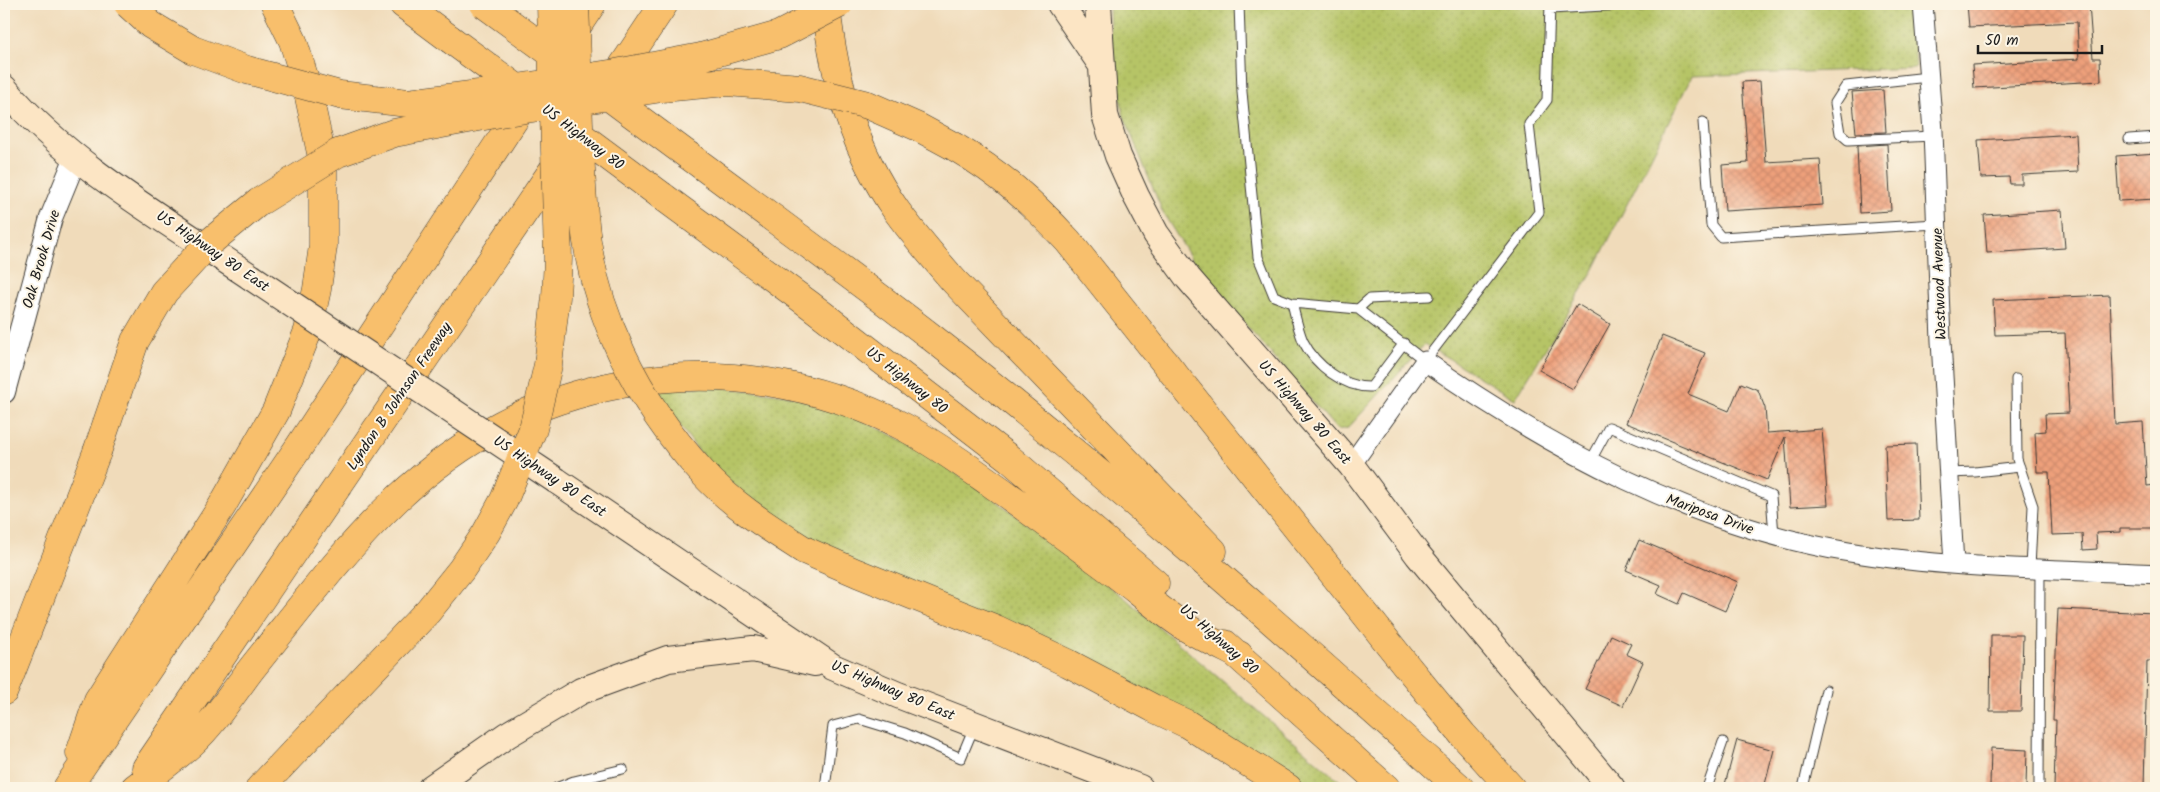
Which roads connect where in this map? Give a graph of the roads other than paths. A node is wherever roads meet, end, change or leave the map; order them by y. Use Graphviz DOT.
graph roads {
  1 [pos="128,4"];
  2 [pos="275,4"];
  3 [pos="402,4"];
  4 [pos="484,4"];
  5 [pos="551,4"];
  6 [pos="575,4"];
  7 [pos="592,4"];
  8 [pos="664,4"];
  9 [pos="826,4"];
  10 [pos="839,4"];
  11 [pos="1060,4"];
  12 [pos="1098,4"];
  13 [pos="1239,4"];
  14 [pos="1640,4"];
  15 [pos="1923,4"];
  16 [pos="1550,6"];
  17 [pos="1100,63"];
  18 [pos="1928,77"];
  19 [pos="4,88"];
  20 [pos="1703,122"];
  21 [pos="1933,136"];
  22 [pos="2156,137"];
  23 [pos="2129,139"];
  24 [pos="76,157"];
  25 [pos="1936,224"];
  26 [pos="1429,296"];
  27 [pos="1292,303"];
  28 [pos="1358,309"];
  29 [pos="1404,343"];
  30 [pos="1425,361"];
  31 [pos="2016,379"];
  32 [pos="4,392"];
  33 [pos="1590,462"];
  34 [pos="1351,465"];
  35 [pos="2020,467"];
  36 [pos="1948,473"];
  37 [pos="1774,536"];
  38 [pos="1954,564"];
  39 [pos="2035,568"];
  40 [pos="2156,574"];
  41 [pos="1295,640"];
  42 [pos="1239,655"];
  43 [pos="833,667"];
  44 [pos="1826,690"];
  45 [pos="4,691"];
  46 [pos="1152,708"];
  47 [pos="976,724"];
  48 [pos="1723,742"];
  49 [pos="623,769"];
  50 [pos="574,781"];
  51 [pos="68,788"];
  52 [pos="134,788"];
  53 [pos="260,788"];
  54 [pos="431,788"];
  55 [pos="556,788"];
  56 [pos="582,788"];
  57 [pos="825,788"];
  58 [pos="1140,788"];
  59 [pos="1264,788"];
  60 [pos="1288,788"];
  61 [pos="1386,788"];
  62 [pos="1460,788"];
  63 [pos="1511,788"];
  64 [pos="1612,788"];
  65 [pos="1707,788"];
  66 [pos="1803,788"];
  67 [pos="2039,788"];
  1 -- 10 [label="highway, bridge"];
  2 -- 51 [label="highway"];
  3 -- 42 [label="highway, US Highway 80, bridge"];
  4 -- 41 [label="highway, bridge"];
  5 -- 53 [label="highway, bridge"];
  6 -- 46 [label="highway, bridge"];
  7 -- 51 [label="highway"];
  8 -- 52 [label="highway, Lyndon B Johnson Freeway"];
  9 -- 41 [label="highway"];
  11 -- 17 [label="main road, US Highway 80 East"];
  12 -- 17 [label="main road"];
  13 -- 27 [label="lane"];
  14 -- 16 [label="lane"];
  15 -- 18 [label="street, Westwood Avenue"];
  16 -- 30 [label="lane"];
  17 -- 34 [label="main road, US Highway 80 East"];
  18 -- 21 [label="street, Westwood Avenue"];
  18 -- 21 [label="lane"];
  19 -- 24 [label="main road, US Highway 80 East"];
  20 -- 25 [label="lane"];
  21 -- 25 [label="street, Westwood Avenue"];
  22 -- 23 [label="lane"];
  24 -- 32 [label="street, Oak Brook Drive"];
  24 -- 43 [label="main road, US Highway 80 East, bridge"];
  25 -- 36 [label="street, Westwood Avenue"];
  26 -- 28 [label="lane"];
  27 -- 28 [label="lane"];
  27 -- 29 [label="lane"];
  28 -- 29 [label="lane"];
  29 -- 30 [label="lane"];
  30 -- 33 [label="street, Mariposa Drive"];
  30 -- 34 [label="street"];
  31 -- 35 [label="lane"];
  33 -- 37 [label="street, Mariposa Drive"];
  33 -- 37 [label="lane"];
  34 -- 64 [label="main road, US Highway 80 East"];
  35 -- 36 [label="lane"];
  35 -- 39 [label="lane"];
  36 -- 38 [label="street, Westwood Avenue"];
  37 -- 38 [label="street, Mariposa Drive"];
  38 -- 39 [label="street, Mariposa Drive"];
  39 -- 40 [label="street, Mariposa Drive"];
  39 -- 67 [label="lane"];
  41 -- 62 [label="highway"];
  42 -- 52 [label="highway"];
  42 -- 61 [label="highway, US Highway 80"];
  43 -- 47 [label="main road, US Highway 80 East"];
  43 -- 54 [label="main road"];
  44 -- 66 [label="lane"];
  45 -- 63 [label="highway, bridge"];
  46 -- 59 [label="highway"];
  46 -- 60 [label="highway"];
  47 -- 57 [label="lane"];
  47 -- 58 [label="main road, US Highway 80 East"];
  48 -- 65 [label="lane"];
  49 -- 50 [label="lane"];
  50 -- 55 [label="lane"];
  50 -- 56 [label="lane"];
}
